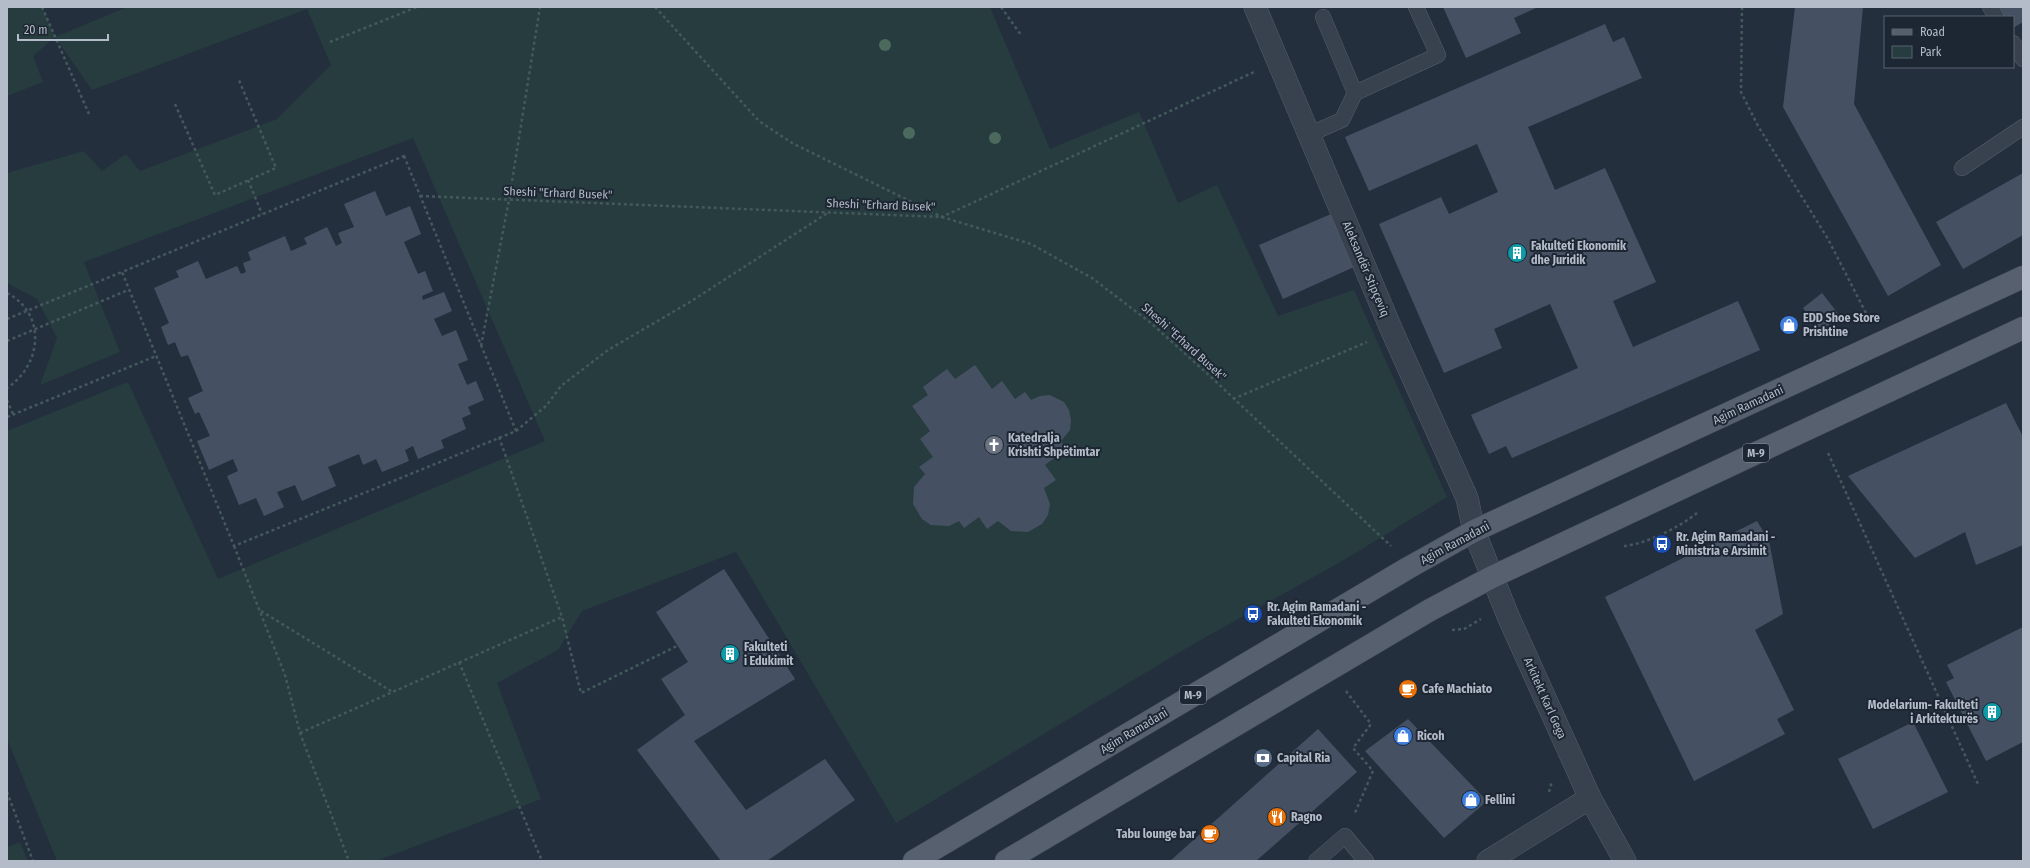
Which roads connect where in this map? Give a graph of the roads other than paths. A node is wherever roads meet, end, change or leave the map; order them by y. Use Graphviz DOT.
graph roads {
  1 [pos="1255,7"];
  2 [pos="1416,7"];
  3 [pos="1990,7"];
  4 [pos="1995,16"];
  5 [pos="1323,17"];
  6 [pos="2014,45"];
  7 [pos="2023,59"];
  8 [pos="1355,93"];
  9 [pos="2023,127"];
  10 [pos="1310,134"];
  11 [pos="1962,168"];
  12 [pos="2023,277"];
  13 [pos="2022,330"];
  14 [pos="1474,531"];
  15 [pos="1492,577"];
  16 [pos="1590,798"];
  17 [pos="914,861"];
  18 [pos="1006,861"];
  19 [pos="1316,861"];
  20 [pos="1366,861"];
  21 [pos="1488,861"];
  22 [pos="1625,861"];
  1 -- 10 [label="street, Aleksandër Stipçeviq"];
  2 -- 8 [label="lane"];
  3 -- 4 [label="lane"];
  5 -- 8 [label="lane"];
  6 -- 7 [label="lane"];
  8 -- 10 [label="lane"];
  9 -- 11 [label="lane"];
  10 -- 14 [label="street, Aleksandër Stipçeviq"];
  12 -- 14 [label="main road, Agim Ramadani / M-9"];
  13 -- 15 [label="main road, M-9"];
  14 -- 15 [label="street, Arkitekt Karl Gega"];
  14 -- 17 [label="main road, Agim Ramadani / M-9"];
  15 -- 16 [label="street, Arkitekt Karl Gega"];
  15 -- 18 [label="main road, M-9"];
  16 -- 21 [label="street"];
  16 -- 22 [label="street, Arkitekt Karl Gega"];
  19 -- 20 [label="lane"];
}
